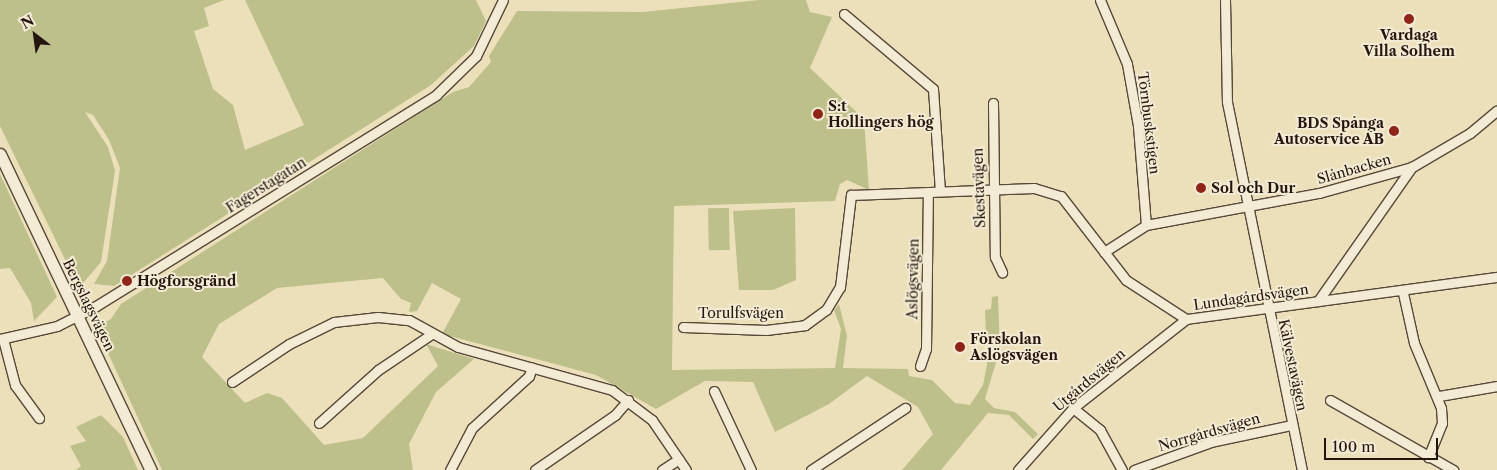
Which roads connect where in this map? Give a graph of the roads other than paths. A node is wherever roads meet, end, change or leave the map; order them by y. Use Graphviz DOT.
graph roads {
  1 [pos="503,0"];
  2 [pos="1100,0"];
  3 [pos="1225,0"];
  4 [pos="844,14"];
  5 [pos="993,103"];
  6 [pos="1497,110"];
  7 [pos="0,154"];
  8 [pos="1412,167"];
  9 [pos="994,190"];
  10 [pos="940,191"];
  11 [pos="928,192"];
  12 [pos="851,195"];
  13 [pos="1248,206"];
  14 [pos="1146,225"];
  15 [pos="1104,252"];
  16 [pos="1002,272"];
  17 [pos="1497,277"];
  18 [pos="1403,293"];
  19 [pos="1318,301"];
  20 [pos="1266,307"];
  21 [pos="78,315"];
  22 [pos="1186,319"];
  23 [pos="683,327"];
  24 [pos="430,335"];
  25 [pos="1,339"];
  26 [pos="920,366"];
  27 [pos="532,367"];
  28 [pos="232,382"];
  29 [pos="1497,386"];
  30 [pos="714,391"];
  31 [pos="1439,396"];
  32 [pos="628,400"];
  33 [pos="1330,400"];
  34 [pos="904,408"];
  35 [pos="1073,408"];
  36 [pos="38,418"];
  37 [pos="319,423"];
  38 [pos="1292,425"];
  39 [pos="1428,457"];
  40 [pos="679,459"];
  41 [pos="151,470"];
  42 [pos="450,470"];
  43 [pos="535,470"];
  44 [pos="662,470"];
  45 [pos="686,470"];
  46 [pos="751,470"];
  47 [pos="810,470"];
  48 [pos="1018,470"];
  49 [pos="1122,470"];
  50 [pos="1134,470"];
  51 [pos="1302,470"];
  52 [pos="1453,470"];
  1 -- 21 [label="street, Fagerstagatan"];
  2 -- 14 [label="street, Törnbuskstigen"];
  3 -- 13 [label="street, Kälvestavägen"];
  4 -- 10 [label="street"];
  5 -- 9 [label="street, Skestavägen"];
  6 -- 8 [label="street"];
  7 -- 21 [label="main road, Bergslagsvägen"];
  8 -- 13 [label="street, Slånbacken"];
  8 -- 19 [label="street"];
  9 -- 10 [label="street, Lundagårdsvägen"];
  9 -- 15 [label="street, Lundagårdsvägen"];
  9 -- 16 [label="street, Skestavägen"];
  10 -- 11 [label="street, Lundagårdsvägen"];
  11 -- 12 [label="street, Lundagårdsvägen"];
  11 -- 26 [label="street, Aslögsvägen"];
  12 -- 23 [label="street, Torulfsvägen"];
  13 -- 14 [label="street, Slånbacken"];
  13 -- 20 [label="street, Kälvestavägen"];
  14 -- 15 [label="street, Slånbacken"];
  15 -- 22 [label="street, Lundagårdsvägen"];
  17 -- 18 [label="street, Lundagårdsvägen"];
  18 -- 19 [label="street, Lundagårdsvägen"];
  18 -- 31 [label="street"];
  19 -- 20 [label="street, Lundagårdsvägen"];
  20 -- 22 [label="street, Lundagårdsvägen"];
  20 -- 38 [label="street, Kälvestavägen"];
  21 -- 25 [label="street, Fagerstagatan"];
  21 -- 41 [label="main road, Bergslagsvägen"];
  22 -- 35 [label="street, Utgårdsvägen"];
  24 -- 27 [label="street"];
  24 -- 28 [label="street"];
  24 -- 37 [label="street"];
  25 -- 36 [label="street"];
  27 -- 32 [label="street"];
  27 -- 42 [label="street"];
  29 -- 31 [label="street"];
  30 -- 46 [label="street"];
  31 -- 39 [label="street"];
  32 -- 40 [label="street"];
  32 -- 43 [label="street"];
  33 -- 39 [label="street"];
  34 -- 47 [label="street"];
  35 -- 48 [label="street, Utgårdsvägen"];
  35 -- 49 [label="street"];
  38 -- 50 [label="street, Norrgårdsvägen"];
  38 -- 51 [label="street, Kälvestavägen"];
  39 -- 52 [label="street"];
  40 -- 44 [label="street"];
  40 -- 45 [label="street"];
}
